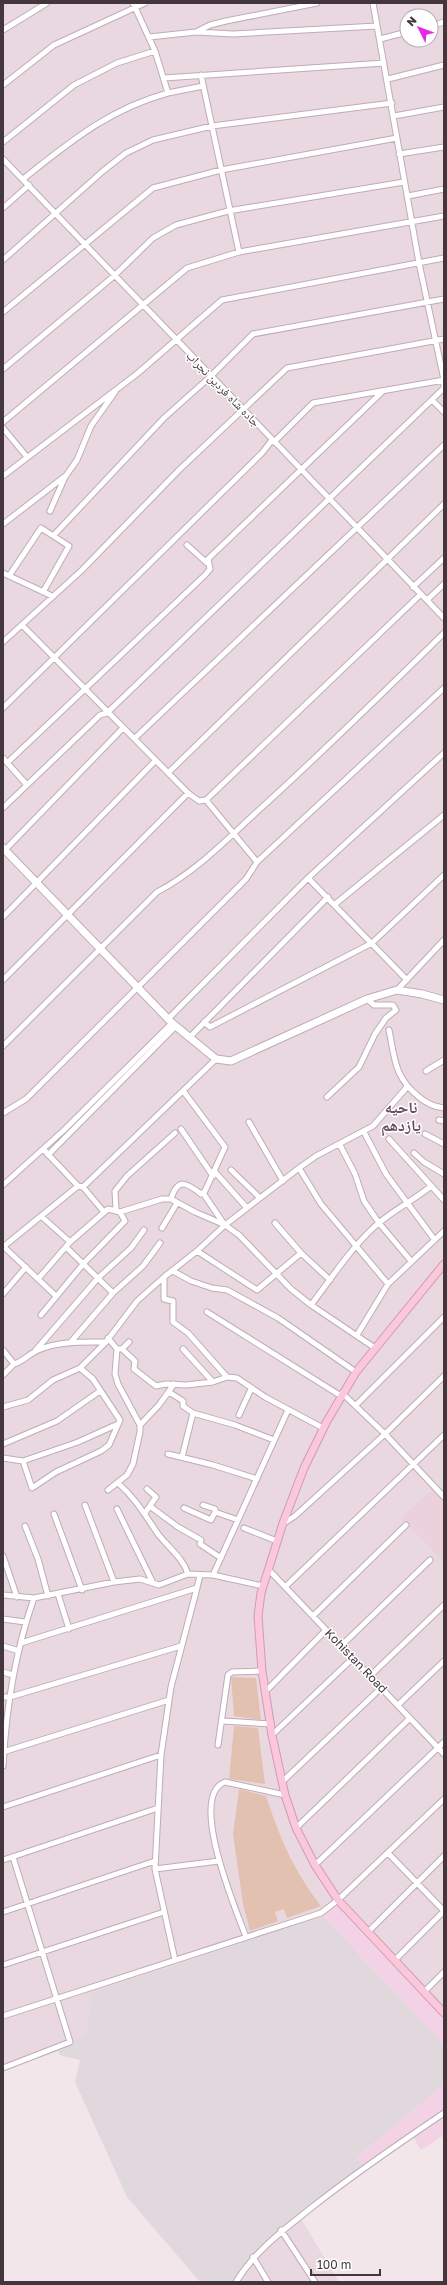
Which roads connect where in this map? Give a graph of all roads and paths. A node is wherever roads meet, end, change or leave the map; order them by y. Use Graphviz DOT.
graph roads {
  1 [pos="47,3"];
  2 [pos="144,3"];
  3 [pos="317,3"];
  4 [pos="373,3"];
  5 [pos="135,6"];
  6 [pos="377,26"];
  7 [pos="3,30"];
  8 [pos="196,32"];
  9 [pos="399,34"];
  10 [pos="150,37"];
  11 [pos="380,39"];
  12 [pos="155,51"];
  13 [pos="384,63"];
  14 [pos="444,65"];
  15 [pos="201,75"];
  16 [pos="164,78"];
  17 [pos="388,79"];
  18 [pos="3,85"];
  19 [pos="203,86"];
  20 [pos="168,93"];
  21 [pos="392,103"];
  22 [pos="444,107"];
  23 [pos="394,116"];
  24 [pos="212,126"];
  25 [pos="397,138"];
  26 [pos="3,142"];
  27 [pos="444,147"];
  28 [pos="399,154"];
  29 [pos="3,158"];
  30 [pos="221,170"];
  31 [pos="23,179"];
  32 [pos="404,182"];
  33 [pos="29,185"];
  34 [pos="444,189"];
  35 [pos="408,196"];
  36 [pos="3,208"];
  37 [pos="228,211"];
  38 [pos="55,213"];
  39 [pos="444,216"];
  40 [pos="412,221"];
  41 [pos="84,245"];
  42 [pos="239,252"];
  43 [pos="444,258"];
  44 [pos="3,260"];
  45 [pos="419,263"];
  46 [pos="114,276"];
  47 [pos="444,299"];
  48 [pos="427,302"];
  49 [pos="143,306"];
  50 [pos="3,312"];
  51 [pos="444,339"];
  52 [pos="175,340"];
  53 [pos="436,340"];
  54 [pos="3,361"];
  55 [pos="5,368"];
  56 [pos="211,376"];
  57 [pos="444,380"];
  58 [pos="119,387"];
  59 [pos="444,388"];
  60 [pos="382,392"];
  61 [pos="432,400"];
  62 [pos="243,410"];
  63 [pos="444,412"];
  64 [pos="3,422"];
  65 [pos="3,428"];
  66 [pos="273,441"];
  67 [pos="444,445"];
  68 [pos="27,457"];
  69 [pos="301,470"];
  70 [pos="3,476"];
  71 [pos="66,477"];
  72 [pos="328,498"];
  73 [pos="444,504"];
  74 [pos="50,511"];
  75 [pos="3,524"];
  76 [pos="357,528"];
  77 [pos="54,535"];
  78 [pos="187,545"];
  79 [pos="444,558"];
  80 [pos="387,559"];
  81 [pos="207,563"];
  82 [pos="3,573"];
  83 [pos="9,576"];
  84 [pos="444,584"];
  85 [pos="414,587"];
  86 [pos="42,592"];
  87 [pos="421,594"];
  88 [pos="52,596"];
  89 [pos="426,600"];
  90 [pos="444,618"];
  91 [pos="22,625"];
  92 [pos="444,633"];
  93 [pos="3,642"];
  94 [pos="54,657"];
  95 [pos="444,688"];
  96 [pos="86,689"];
  97 [pos="3,708"];
  98 [pos="107,713"];
  99 [pos="123,728"];
  100 [pos="134,738"];
  101 [pos="444,754"];
  102 [pos="3,758"];
  103 [pos="156,760"];
  104 [pos="7,763"];
  105 [pos="168,773"];
  106 [pos="27,785"];
  107 [pos="188,794"];
  108 [pos="206,800"];
  109 [pos="3,808"];
  110 [pos="444,815"];
  111 [pos="234,833"];
  112 [pos="4,850"];
  113 [pos="257,862"];
  114 [pos="444,875"];
  115 [pos="308,878"];
  116 [pos="37,882"];
  117 [pos="328,897"];
  118 [pos="334,905"];
  119 [pos="68,915"];
  120 [pos="3,916"];
  121 [pos="444,940"];
  122 [pos="372,943"];
  123 [pos="102,948"];
  124 [pos="3,980"];
  125 [pos="407,980"];
  126 [pos="137,986"];
  127 [pos="397,990"];
  128 [pos="367,999"];
  129 [pos="444,1000"];
  130 [pos="204,1022"];
  131 [pos="172,1023"];
  132 [pos="389,1030"];
  133 [pos="189,1038"];
  134 [pos="3,1046"];
  135 [pos="216,1059"];
  136 [pos="444,1060"];
  137 [pos="426,1071"];
  138 [pos="407,1087"];
  139 [pos="106,1089"];
  140 [pos="184,1092"];
  141 [pos="110,1093"];
  142 [pos="327,1097"];
  143 [pos="444,1108"];
  144 [pos="4,1110"];
  145 [pos="249,1122"];
  146 [pos="181,1129"];
  147 [pos="364,1132"];
  148 [pos="175,1133"];
  149 [pos="425,1134"];
  150 [pos="389,1139"];
  151 [pos="444,1144"];
  152 [pos="340,1145"];
  153 [pos="43,1149"];
  154 [pos="414,1153"];
  155 [pos="48,1155"];
  156 [pos="299,1168"];
  157 [pos="231,1170"];
  158 [pos="214,1174"];
  159 [pos="444,1174"];
  160 [pos="283,1181"];
  161 [pos="3,1185"];
  162 [pos="431,1186"];
  163 [pos="80,1187"];
  164 [pos="203,1194"];
  165 [pos="260,1198"];
  166 [pos="171,1199"];
  167 [pos="444,1200"];
  168 [pos="177,1203"];
  169 [pos="407,1204"];
  170 [pos="247,1208"];
  171 [pos="118,1211"];
  172 [pos="104,1212"];
  173 [pos="41,1216"];
  174 [pos="275,1223"];
  175 [pos="379,1223"];
  176 [pos="224,1224"];
  177 [pos="162,1228"];
  178 [pos="144,1230"];
  179 [pos="444,1231"];
  180 [pos="434,1239"];
  181 [pos="70,1242"];
  182 [pos="160,1243"];
  183 [pos="355,1246"];
  184 [pos="3,1247"];
  185 [pos="66,1247"];
  186 [pos="197,1251"];
  187 [pos="301,1253"];
  188 [pos="411,1261"];
  189 [pos="84,1263"];
  190 [pos="444,1264"];
  191 [pos="26,1267"];
  192 [pos="173,1272"];
  193 [pos="275,1272"];
  194 [pos="164,1277"];
  195 [pos="98,1278"];
  196 [pos="38,1279"];
  197 [pos="330,1280"];
  198 [pos="388,1284"];
  199 [pos="3,1294"];
  200 [pos="113,1294"];
  201 [pos="56,1296"];
  202 [pos="311,1305"];
  203 [pos="207,1312"];
  204 [pos="41,1315"];
  205 [pos="444,1317"];
  206 [pos="357,1334"];
  207 [pos="107,1340"];
  208 [pos="129,1342"];
  209 [pos="70,1343"];
  210 [pos="375,1348"];
  211 [pos="119,1349"];
  212 [pos="183,1349"];
  213 [pos="3,1350"];
  214 [pos="35,1352"];
  215 [pos="14,1364"];
  216 [pos="80,1368"];
  217 [pos="356,1372"];
  218 [pos="3,1375"];
  219 [pos="444,1376"];
  220 [pos="227,1377"];
  221 [pos="213,1382"];
  222 [pos="174,1384"];
  223 [pos="251,1389"];
  224 [pos="100,1391"];
  225 [pos="169,1392"];
  226 [pos="341,1395"];
  227 [pos="356,1405"];
  228 [pos="3,1407"];
  229 [pos="288,1410"];
  230 [pos="193,1413"];
  231 [pos="239,1415"];
  232 [pos="118,1424"];
  233 [pos="140,1425"];
  234 [pos="323,1428"];
  235 [pos="385,1434"];
  236 [pos="444,1435"];
  237 [pos="274,1440"];
  238 [pos="3,1444"];
  239 [pos="168,1454"];
  240 [pos="182,1457"];
  241 [pos="3,1458"];
  242 [pos="23,1461"];
  243 [pos="413,1465"];
  244 [pos="256,1479"];
  245 [pos="118,1483"];
  246 [pos="147,1489"];
  247 [pos="108,1490"];
  248 [pos="443,1493"];
  249 [pos="85,1505"];
  250 [pos="203,1505"];
  251 [pos="151,1507"];
  252 [pos="184,1508"];
  253 [pos="116,1510"];
  254 [pos="215,1512"];
  255 [pos="145,1513"];
  256 [pos="54,1514"];
  257 [pos="238,1520"];
  258 [pos="283,1523"];
  259 [pos="406,1524"];
  260 [pos="25,1526"];
  261 [pos="244,1528"];
  262 [pos="277,1541"];
  263 [pos="3,1556"];
  264 [pos="221,1558"];
  265 [pos="430,1560"];
  266 [pos="268,1569"];
  267 [pos="188,1574"];
  268 [pos="200,1575"];
  269 [pos="213,1575"];
  270 [pos="114,1582"];
  271 [pos="153,1584"];
  272 [pos="263,1586"];
  273 [pos="285,1587"];
  274 [pos="197,1588"];
  275 [pos="82,1590"];
  276 [pos="58,1594"];
  277 [pos="3,1595"];
  278 [pos="48,1596"];
  279 [pos="17,1597"];
  280 [pos="34,1598"];
  281 [pos="444,1605"];
  282 [pos="313,1616"];
  283 [pos="3,1619"];
  284 [pos="26,1622"];
  285 [pos="69,1629"];
  286 [pos="326,1630"];
  287 [pos="21,1643"];
  288 [pos="3,1646"];
  289 [pos="181,1646"];
  290 [pos="341,1646"];
  291 [pos="19,1651"];
  292 [pos="353,1658"];
  293 [pos="444,1661"];
  294 [pos="3,1672"];
  295 [pos="262,1672"];
  296 [pos="13,1675"];
  297 [pos="370,1676"];
  298 [pos="382,1688"];
  299 [pos="266,1690"];
  300 [pos="3,1697"];
  301 [pos="10,1697"];
  302 [pos="169,1700"];
  303 [pos="398,1705"];
  304 [pos="410,1718"];
  305 [pos="223,1721"];
  306 [pos="272,1724"];
  307 [pos="4,1725"];
  308 [pos="272,1735"];
  309 [pos="444,1742"];
  310 [pos="218,1745"];
  311 [pos="438,1748"];
  312 [pos="3,1752"];
  313 [pos="444,1754"];
  314 [pos="161,1755"];
  315 [pos="3,1766"];
  316 [pos="282,1782"];
  317 [pos="285,1795"];
  318 [pos="444,1799"];
  319 [pos="3,1806"];
  320 [pos="158,1808"];
  321 [pos="296,1828"];
  322 [pos="388,1853"];
  323 [pos="444,1856"];
  324 [pos="13,1857"];
  325 [pos="3,1860"];
  326 [pos="155,1861"];
  327 [pos="219,1861"];
  328 [pos="315,1865"];
  329 [pos="155,1869"];
  330 [pos="417,1883"];
  331 [pos="338,1900"];
  332 [pos="28,1904"];
  333 [pos="444,1911"];
  334 [pos="3,1912"];
  335 [pos="164,1912"];
  336 [pos="368,1932"];
  337 [pos="246,1937"];
  338 [pos="43,1952"];
  339 [pos="175,1960"];
  340 [pos="395,1960"];
  341 [pos="3,1965"];
  342 [pos="444,1972"];
  343 [pos="424,1992"];
  344 [pos="58,1999"];
  345 [pos="444,2013"];
  346 [pos="3,2016"];
  347 [pos="3,2068"];
  348 [pos="444,2113"];
  349 [pos="282,2230"];
  350 [pos="253,2257"];
  351 [pos="236,2282"];
  352 [pos="268,2282"];
  353 [pos="315,2282"];
  1 -- 7 [label="street"];
  2 -- 5 [label="street"];
  3 -- 8 [label="street"];
  4 -- 6 [label="street"];
  5 -- 10 [label="street"];
  5 -- 18 [label="street"];
  6 -- 8 [label="street"];
  6 -- 11 [label="street"];
  8 -- 10 [label="street"];
  9 -- 11 [label="street"];
  10 -- 12 [label="street"];
  11 -- 13 [label="street"];
  12 -- 16 [label="street"];
  12 -- 26 [label="street"];
  13 -- 15 [label="street"];
  13 -- 17 [label="street"];
  14 -- 17 [label="street"];
  15 -- 16 [label="street"];
  15 -- 19 [label="street"];
  16 -- 20 [label="street"];
  17 -- 21 [label="street"];
  19 -- 20 [label="street"];
  19 -- 24 [label="street"];
  20 -- 31 [label="street"];
  21 -- 23 [label="street"];
  21 -- 24 [label="street"];
  22 -- 23 [label="street"];
  23 -- 25 [label="street"];
  24 -- 30 [label="street"];
  24 -- 38 [label="street"];
  25 -- 28 [label="street"];
  25 -- 30 [label="street"];
  27 -- 28 [label="street"];
  28 -- 32 [label="street"];
  29 -- 31 [label="street, جاده شاه فردین نجراب"];
  30 -- 37 [label="street"];
  30 -- 41 [label="street"];
  31 -- 33 [label="street, جاده شاه فردین نجراب"];
  32 -- 35 [label="street"];
  32 -- 37 [label="street"];
  33 -- 36 [label="street"];
  33 -- 38 [label="street, جاده شاه فردین نجراب"];
  34 -- 35 [label="street"];
  35 -- 40 [label="street"];
  37 -- 42 [label="street"];
  37 -- 46 [label="street"];
  38 -- 41 [label="street, جاده شاه فردین نجراب"];
  38 -- 44 [label="street"];
  39 -- 40 [label="street"];
  40 -- 42 [label="street"];
  40 -- 45 [label="street"];
  41 -- 46 [label="street, جاده شاه فردین نجراب"];
  41 -- 50 [label="street"];
  42 -- 49 [label="street"];
  43 -- 45 [label="street"];
  45 -- 48 [label="street"];
  45 -- 52 [label="street"];
  46 -- 49 [label="street, جاده شاه فردین نجراب"];
  46 -- 55 [label="street"];
  47 -- 48 [label="street"];
  48 -- 53 [label="street"];
  48 -- 56 [label="street"];
  49 -- 52 [label="street, جاده شاه فردین نجراب"];
  49 -- 64 [label="street"];
  51 -- 53 [label="street"];
  52 -- 56 [label="street, جاده شاه فردین نجراب"];
  52 -- 58 [label="street"];
  53 -- 57 [label="street"];
  53 -- 62 [label="street"];
  54 -- 55 [label="street"];
  56 -- 62 [label="street, جاده شاه فردین نجراب"];
  56 -- 77 [label="street"];
  57 -- 59 [label="street"];
  57 -- 60 [label="street"];
  58 -- 68 [label="street"];
  58 -- 71 [label="street"];
  59 -- 61 [label="street"];
  60 -- 66 [label="street"];
  60 -- 69 [label="street"];
  61 -- 63 [label="street"];
  61 -- 72 [label="street"];
  62 -- 66 [label="street, جاده شاه فردین نجراب"];
  62 -- 88 [label="street"];
  65 -- 68 [label="street"];
  66 -- 69 [label="street, جاده شاه فردین نجراب"];
  66 -- 94 [label="street"];
  67 -- 76 [label="street"];
  68 -- 70 [label="street"];
  69 -- 72 [label="street, جاده شاه فردین نجراب"];
  69 -- 81 [label="street"];
  71 -- 74 [label="street"];
  71 -- 75 [label="street"];
  72 -- 76 [label="street, جاده شاه فردین نجراب"];
  72 -- 98 [label="street"];
  73 -- 80 [label="street"];
  76 -- 80 [label="street, جاده شاه فردین نجراب"];
  76 -- 100 [label="street"];
  77 -- 83 [label="street"];
  77 -- 86 [label="street"];
  78 -- 81 [label="street"];
  79 -- 85 [label="street"];
  80 -- 85 [label="street, جاده شاه فردین نجراب"];
  80 -- 105 [label="street"];
  81 -- 96 [label="street"];
  82 -- 83 [label="street"];
  83 -- 86 [label="street"];
  84 -- 89 [label="street"];
  85 -- 87 [label="street, جاده شاه فردین نجراب"];
  86 -- 88 [label="street"];
  87 -- 89 [label="street, جاده شاه فردین نجراب"];
  87 -- 108 [label="street"];
  88 -- 91 [label="street"];
  89 -- 90 [label="street, جاده شاه فردین نجراب"];
  91 -- 93 [label="street"];
  91 -- 94 [label="street"];
  92 -- 111 [label="street"];
  94 -- 96 [label="street"];
  94 -- 97 [label="street"];
  95 -- 113 [label="street"];
  96 -- 98 [label="street"];
  96 -- 104 [label="street"];
  98 -- 99 [label="street"];
  98 -- 106 [label="street"];
  99 -- 100 [label="street"];
  99 -- 112 [label="street"];
  100 -- 103 [label="street"];
  101 -- 115 [label="street"];
  102 -- 104 [label="street"];
  103 -- 105 [label="street"];
  103 -- 116 [label="street"];
  104 -- 106 [label="street"];
  105 -- 107 [label="street"];
  106 -- 109 [label="street"];
  107 -- 108 [label="street"];
  107 -- 119 [label="street"];
  108 -- 111 [label="street"];
  110 -- 118 [label="street"];
  111 -- 113 [label="street"];
  111 -- 123 [label="street"];
  112 -- 116 [label="street"];
  113 -- 126 [label="street"];
  114 -- 122 [label="street"];
  115 -- 117 [label="street"];
  115 -- 131 [label="street"];
  116 -- 119 [label="street"];
  116 -- 120 [label="street"];
  117 -- 118 [label="street"];
  117 -- 130 [label="street"];
  118 -- 122 [label="street"];
  119 -- 123 [label="street"];
  119 -- 124 [label="street"];
  121 -- 125 [label="street"];
  122 -- 125 [label="street"];
  122 -- 130 [label="street"];
  123 -- 126 [label="street"];
  123 -- 134 [label="street"];
  125 -- 127 [label="street"];
  126 -- 131 [label="street"];
  126 -- 144 [label="street"];
  127 -- 128 [label="street"];
  127 -- 129 [label="street"];
  128 -- 135 [label="street"];
  128 -- 142 [label="street"];
  130 -- 133 [label="street"];
  131 -- 133 [label="street"];
  131 -- 139 [label="street"];
  131 -- 141 [label="street"];
  132 -- 138 [label="street"];
  133 -- 135 [label="street"];
  135 -- 140 [label="street"];
  136 -- 137 [label="street"];
  138 -- 143 [label="street"];
  138 -- 147 [label="street"];
  139 -- 141 [label="street"];
  139 -- 153 [label="street"];
  140 -- 158 [label="street"];
  140 -- 163 [label="street"];
  141 -- 155 [label="street"];
  145 -- 160 [label="street"];
  146 -- 158 [label="street"];
  147 -- 152 [label="street"];
  147 -- 169 [label="street"];
  148 -- 171 [label="street"];
  149 -- 151 [label="street"];
  150 -- 162 [label="street"];
  152 -- 156 [label="street"];
  152 -- 175 [label="street"];
  153 -- 155 [label="street"];
  153 -- 161 [label="street"];
  154 -- 159 [label="street"];
  155 -- 163 [label="street"];
  156 -- 160 [label="street"];
  156 -- 183 [label="street"];
  157 -- 165 [label="street"];
  158 -- 164 [label="street"];
  158 -- 170 [label="street"];
  160 -- 165 [label="street"];
  162 -- 167 [label="street"];
  162 -- 169 [label="street"];
  163 -- 172 [label="street"];
  163 -- 173 [label="street"];
  164 -- 166 [label="street"];
  164 -- 176 [label="street"];
  165 -- 170 [label="street"];
  166 -- 168 [label="street"];
  166 -- 171 [label="street"];
  168 -- 176 [label="street"];
  168 -- 177 [label="street"];
  169 -- 175 [label="street"];
  169 -- 180 [label="street"];
  170 -- 176 [label="street"];
  171 -- 172 [label="street"];
  171 -- 189 [label="street"];
  172 -- 181 [label="street"];
  173 -- 181 [label="street"];
  173 -- 184 [label="street"];
  174 -- 187 [label="street"];
  175 -- 183 [label="street"];
  175 -- 188 [label="street"];
  176 -- 186 [label="street"];
  176 -- 193 [label="street"];
  178 -- 195 [label="street"];
  179 -- 180 [label="street"];
  180 -- 188 [label="street"];
  181 -- 185 [label="street"];
  182 -- 200 [label="street"];
  183 -- 197 [label="street"];
  183 -- 198 [label="street"];
  184 -- 191 [label="street"];
  185 -- 189 [label="street"];
  185 -- 196 [label="street"];
  186 -- 192 [label="street"];
  186 -- 193 [label="street"];
  187 -- 193 [label="street"];
  187 -- 197 [label="street"];
  188 -- 198 [label="street"];
  189 -- 195 [label="street"];
  189 -- 201 [label="street"];
  190 -- 210 [label="main road"];
  191 -- 196 [label="street"];
  191 -- 199 [label="street"];
  192 -- 194 [label="street"];
  192 -- 217 [label="street"];
  193 -- 202 [label="street"];
  194 -- 207 [label="street"];
  194 -- 220 [label="street"];
  195 -- 200 [label="street"];
  195 -- 214 [label="street"];
  196 -- 201 [label="street"];
  197 -- 202 [label="street"];
  198 -- 206 [label="street"];
  200 -- 209 [label="street"];
  201 -- 204 [label="street"];
  202 -- 206 [label="street"];
  203 -- 226 [label="street"];
  205 -- 227 [label="street"];
  206 -- 210 [label="street"];
  207 -- 209 [label="street"];
  207 -- 211 [label="street"];
  207 -- 216 [label="street"];
  208 -- 211 [label="street"];
  209 -- 214 [label="street"];
  210 -- 217 [label="main road"];
  211 -- 222 [label="street"];
  211 -- 233 [label="street"];
  212 -- 221 [label="street"];
  213 -- 215 [label="street"];
  214 -- 215 [label="street"];
  215 -- 218 [label="street"];
  216 -- 224 [label="street"];
  216 -- 228 [label="street"];
  217 -- 226 [label="main road"];
  219 -- 235 [label="street"];
  220 -- 221 [label="street"];
  220 -- 223 [label="street"];
  221 -- 222 [label="street"];
  222 -- 225 [label="street"];
  223 -- 229 [label="street"];
  223 -- 231 [label="street"];
  224 -- 232 [label="street"];
  224 -- 238 [label="street"];
  225 -- 230 [label="street"];
  225 -- 233 [label="street"];
  226 -- 227 [label="street"];
  226 -- 234 [label="main road"];
  227 -- 235 [label="street"];
  229 -- 234 [label="street"];
  229 -- 237 [label="street"];
  230 -- 237 [label="street"];
  230 -- 240 [label="street"];
  232 -- 242 [label="street"];
  232 -- 242 [label="street"];
  233 -- 245 [label="street"];
  234 -- 258 [label="main road"];
  235 -- 243 [label="street"];
  235 -- 258 [label="street"];
  236 -- 243 [label="street"];
  237 -- 244 [label="street"];
  239 -- 240 [label="street"];
  240 -- 244 [label="street"];
  241 -- 242 [label="street"];
  243 -- 248 [label="street"];
  243 -- 273 [label="street"];
  244 -- 257 [label="street"];
  245 -- 247 [label="street"];
  245 -- 255 [label="street"];
  246 -- 251 [label="street"];
  249 -- 270 [label="street"];
  250 -- 254 [label="street"];
  251 -- 255 [label="street"];
  251 -- 264 [label="street"];
  252 -- 254 [label="street"];
  253 -- 271 [label="street"];
  254 -- 257 [label="street"];
  255 -- 267 [label="street"];
  256 -- 275 [label="street"];
  257 -- 264 [label="street"];
  258 -- 262 [label="main road"];
  259 -- 282 [label="street"];
  260 -- 278 [label="street"];
  261 -- 262 [label="street"];
  262 -- 266 [label="main road"];
  263 -- 279 [label="street"];
  264 -- 269 [label="street"];
  265 -- 290 [label="street"];
  266 -- 272 [label="main road"];
  266 -- 273 [label="street, Kohistan Road"];
  267 -- 268 [label="street"];
  267 -- 271 [label="street"];
  268 -- 269 [label="street"];
  268 -- 274 [label="street"];
  269 -- 272 [label="street"];
  270 -- 271 [label="street"];
  270 -- 275 [label="street"];
  272 -- 295 [label="main road"];
  273 -- 282 [label="street, Kohistan Road"];
  274 -- 285 [label="street"];
  274 -- 289 [label="street"];
  275 -- 276 [label="street"];
  276 -- 278 [label="street"];
  276 -- 285 [label="street"];
  277 -- 279 [label="street"];
  278 -- 280 [label="street"];
  279 -- 280 [label="street"];
  280 -- 284 [label="street"];
  281 -- 297 [label="street"];
  282 -- 286 [label="street, Kohistan Road"];
  283 -- 284 [label="street"];
  284 -- 287 [label="street"];
  285 -- 287 [label="street"];
  286 -- 290 [label="street, Kohistan Road"];
  286 -- 299 [label="street"];
  287 -- 291 [label="street"];
  288 -- 291 [label="street"];
  289 -- 301 [label="street"];
  289 -- 302 [label="street"];
  290 -- 292 [label="street, Kohistan Road"];
  291 -- 296 [label="street"];
  292 -- 297 [label="street, Kohistan Road"];
  292 -- 308 [label="street"];
  293 -- 303 [label="street"];
  294 -- 296 [label="street"];
  295 -- 299 [label="main road"];
  295 -- 305 [label="street"];
  296 -- 301 [label="street"];
  297 -- 298 [label="street, Kohistan Road"];
  298 -- 303 [label="street, Kohistan Road"];
  298 -- 316 [label="street"];
  299 -- 306 [label="main road"];
  300 -- 301 [label="street"];
  301 -- 307 [label="street"];
  302 -- 312 [label="street"];
  302 -- 314 [label="street"];
  303 -- 304 [label="street, Kohistan Road"];
  304 -- 311 [label="street, Kohistan Road"];
  304 -- 321 [label="street"];
  305 -- 306 [label="street"];
  305 -- 310 [label="street"];
  306 -- 308 [label="main road"];
  307 -- 312 [label="street"];
  308 -- 316 [label="main road"];
  309 -- 311 [label="street"];
  311 -- 313 [label="street, Kohistan Road"];
  311 -- 328 [label="street"];
  312 -- 315 [label="street"];
  314 -- 319 [label="street"];
  314 -- 320 [label="street"];
  316 -- 317 [label="main road"];
  317 -- 321 [label="main road"];
  317 -- 327 [label="street"];
  318 -- 322 [label="street"];
  320 -- 324 [label="street"];
  320 -- 326 [label="street"];
  321 -- 328 [label="main road"];
  322 -- 330 [label="street"];
  322 -- 331 [label="street"];
  323 -- 330 [label="street"];
  324 -- 325 [label="street"];
  324 -- 332 [label="street"];
  326 -- 329 [label="street"];
  326 -- 332 [label="street"];
  327 -- 329 [label="street"];
  327 -- 337 [label="street"];
  328 -- 331 [label="main road"];
  329 -- 335 [label="street"];
  330 -- 333 [label="street"];
  330 -- 336 [label="street"];
  331 -- 336 [label="main road"];
  331 -- 337 [label="street"];
  332 -- 334 [label="street"];
  332 -- 338 [label="street"];
  333 -- 340 [label="street"];
  335 -- 338 [label="street"];
  335 -- 339 [label="street"];
  336 -- 340 [label="main road"];
  337 -- 339 [label="street"];
  338 -- 341 [label="street"];
  338 -- 344 [label="street"];
  339 -- 344 [label="street"];
  340 -- 343 [label="main road"];
  342 -- 343 [label="street"];
  343 -- 345 [label="main road"];
  344 -- 346 [label="street"];
  344 -- 347 [label="street"];
  348 -- 349 [label="street"];
  349 -- 350 [label="street"];
  349 -- 353 [label="street"];
  350 -- 351 [label="street"];
  350 -- 352 [label="street"];
}
